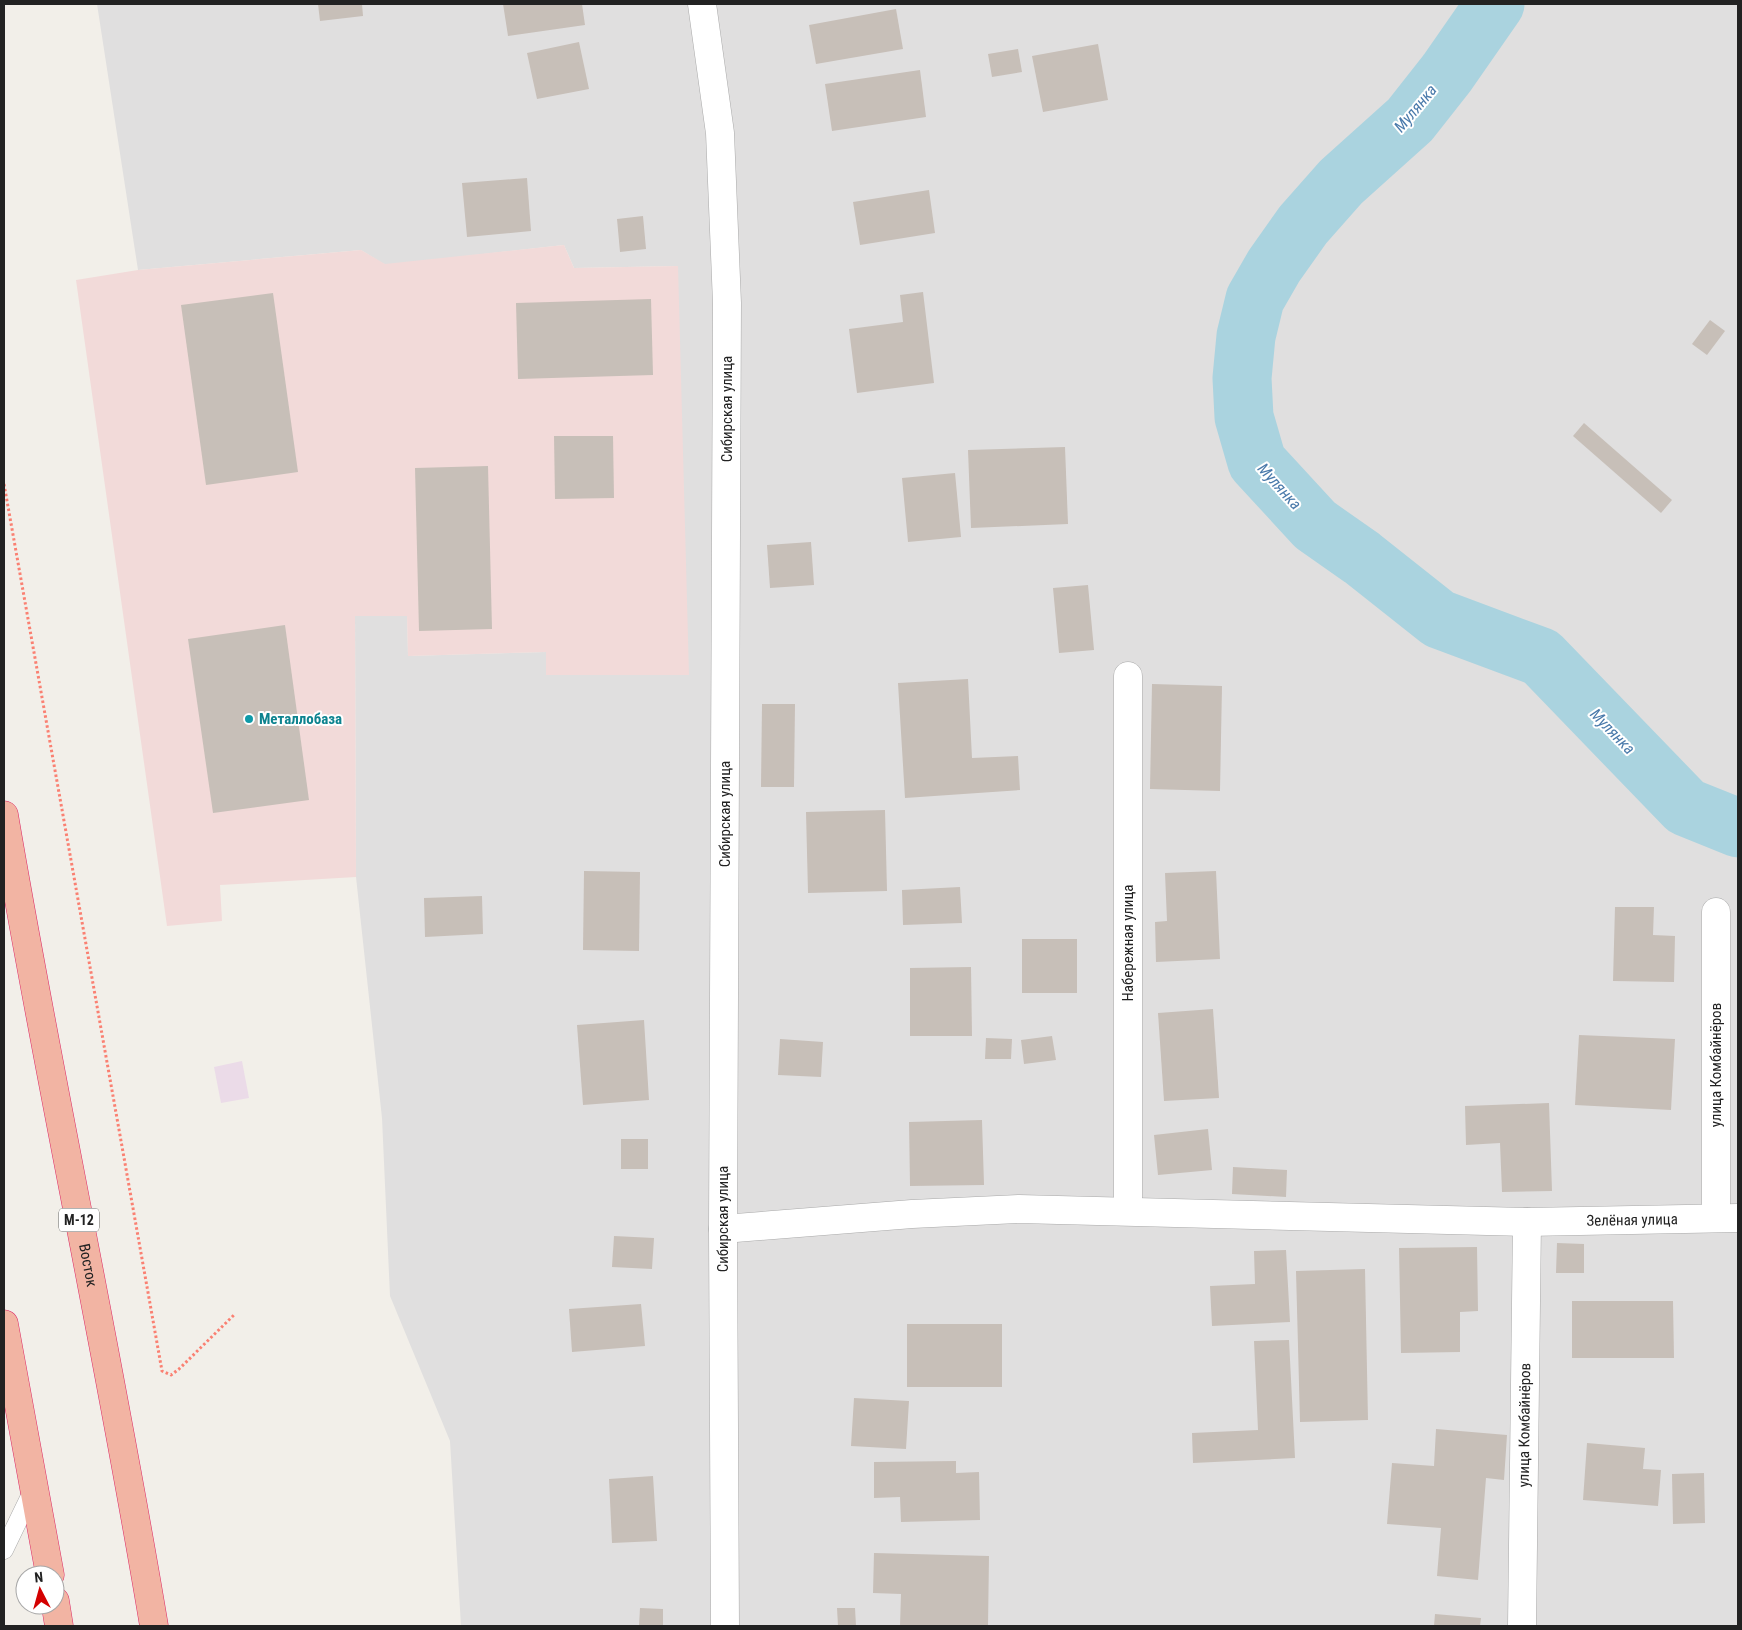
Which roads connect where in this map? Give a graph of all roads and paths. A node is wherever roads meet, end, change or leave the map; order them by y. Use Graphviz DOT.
graph roads {
  1 [pos="702,4"];
  2 [pos="4,484"];
  3 [pos="1128,676"];
  4 [pos="4,815"];
  5 [pos="1716,912"];
  6 [pos="1128,1210"];
  7 [pos="1727,1218"];
  8 [pos="1527,1222"];
  9 [pos="723,1229"];
  10 [pos="234,1315"];
  11 [pos="4,1324"];
  12 [pos="35,1485"];
  13 [pos="4,1550"];
  14 [pos="48,1565"];
  15 [pos="154,1626"];
  16 [pos="725,1626"];
  17 [pos="1522,1626"];
  1 -- 9 [label="street, Сибирская улица"];
  2 -- 10 [label="path"];
  3 -- 6 [label="street, Набережная улица"];
  4 -- 15 [label="highway, Восток / М-12"];
  5 -- 7 [label="street, улица Комбайнёров"];
  6 -- 8 [label="street, Зелёная улица"];
  6 -- 9 [label="street, Зелёная улица"];
  7 -- 8 [label="street, Зелёная улица"];
  8 -- 17 [label="street, улица Комбайнёров"];
  9 -- 16 [label="street, Сибирская улица"];
  11 -- 12 [label="highway"];
  12 -- 13 [label="lane"];
  12 -- 14 [label="highway"];
}
